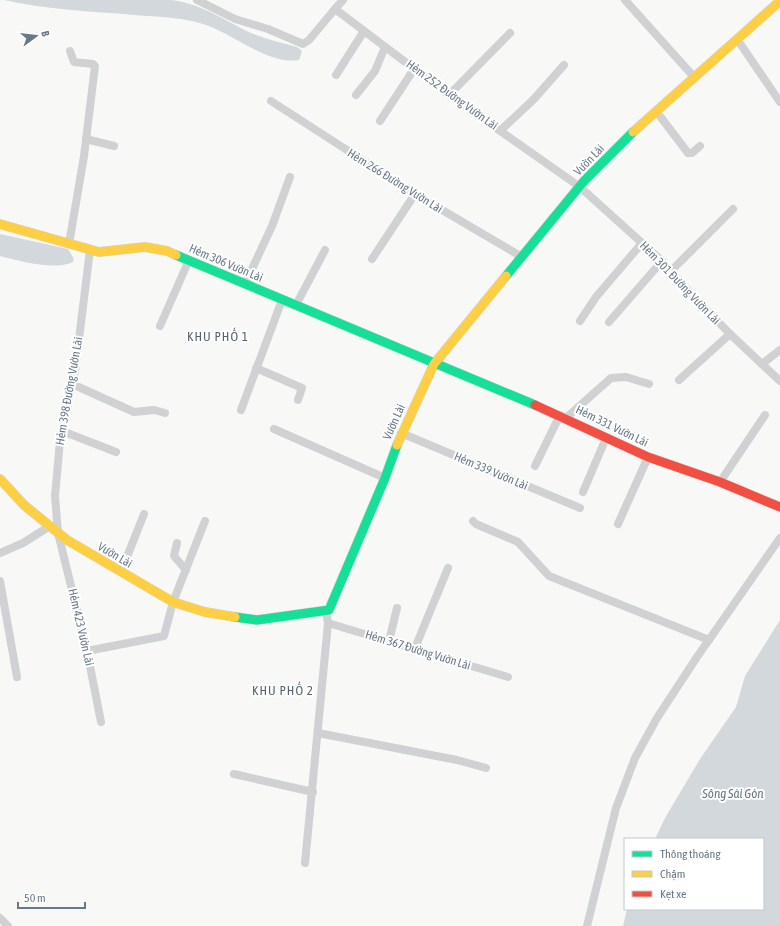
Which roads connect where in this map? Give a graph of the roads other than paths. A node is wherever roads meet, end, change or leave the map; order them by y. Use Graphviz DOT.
graph roads {
  1 [pos="197,0"];
  2 [pos="343,0"];
  3 [pos="625,0"];
  4 [pos="780,0"];
  5 [pos="335,9"];
  6 [pos="364,31"];
  7 [pos="510,33"];
  8 [pos="737,39"];
  9 [pos="385,47"];
  10 [pos="70,51"];
  11 [pos="564,65"];
  12 [pos="414,69"];
  13 [pos="336,75"];
  14 [pos="694,77"];
  15 [pos="356,95"];
  16 [pos="449,95"];
  17 [pos="271,102"];
  18 [pos="780,102"];
  19 [pos="656,112"];
  20 [pos="380,121"];
  21 [pos="501,130"];
  22 [pos="86,139"];
  23 [pos="114,146"];
  24 [pos="700,146"];
  25 [pos="290,177"];
  26 [pos="580,186"];
  27 [pos="414,194"];
  28 [pos="733,209"];
  29 [pos="0,224"];
  30 [pos="642,243"];
  31 [pos="69,244"];
  32 [pos="90,250"];
  33 [pos="325,250"];
  34 [pos="522,257"];
  35 [pos="372,258"];
  36 [pos="189,260"];
  37 [pos="662,261"];
  38 [pos="670,272"];
  39 [pos="244,284"];
  40 [pos="282,300"];
  41 [pos="296,305"];
  42 [pos="580,321"];
  43 [pos="609,322"];
  44 [pos="160,326"];
  45 [pos="730,334"];
  46 [pos="780,350"];
  47 [pos="434,364"];
  48 [pos="762,364"];
  49 [pos="256,368"];
  50 [pos="679,380"];
  51 [pos="780,381"];
  52 [pos="72,384"];
  53 [pos="649,384"];
  54 [pos="298,400"];
  55 [pos="241,410"];
  56 [pos="165,413"];
  57 [pos="765,415"];
  58 [pos="563,417"];
  59 [pos="274,429"];
  60 [pos="62,431"];
  61 [pos="401,433"];
  62 [pos="606,438"];
  63 [pos="116,452"];
  64 [pos="648,457"];
  65 [pos="535,466"];
  66 [pos="384,478"];
  67 [pos="0,479"];
  68 [pos="720,482"];
  69 [pos="583,492"];
  70 [pos="780,507"];
  71 [pos="580,508"];
  72 [pos="144,514"];
  73 [pos="473,520"];
  74 [pos="205,521"];
  75 [pos="618,524"];
  76 [pos="50,526"];
  77 [pos="58,533"];
  78 [pos="780,538"];
  79 [pos="177,543"];
  80 [pos="0,553"];
  81 [pos="448,568"];
  82 [pos="186,570"];
  83 [pos="121,572"];
  84 [pos="0,581"];
  85 [pos="173,602"];
  86 [pos="398,608"];
  87 [pos="326,611"];
  88 [pos="328,623"];
  89 [pos="709,640"];
  90 [pos="389,641"];
  91 [pos="415,648"];
  92 [pos="87,651"];
  93 [pos="17,677"];
  94 [pos="508,677"];
  95 [pos="101,722"];
  96 [pos="318,733"];
  97 [pos="486,768"];
  98 [pos="234,774"];
  99 [pos="310,791"];
  100 [pos="305,863"];
  101 [pos="0,918"];
  102 [pos="8,926"];
  103 [pos="587,926"];
  1 -- 5 [label="street"];
  2 -- 5 [label="street"];
  3 -- 14 [label="street"];
  4 -- 8 [label="main road, Vườn Lài"];
  5 -- 6 [label="street, Hẻm 252 Đường Vườn Lài"];
  6 -- 9 [label="street, Hẻm 252 Đường Vườn Lài"];
  6 -- 13 [label="street"];
  7 -- 16 [label="street"];
  8 -- 14 [label="main road, Vườn Lài"];
  8 -- 18 [label="street"];
  9 -- 12 [label="street, Hẻm 252 Đường Vườn Lài"];
  9 -- 15 [label="street"];
  10 -- 22 [label="street"];
  11 -- 21 [label="street"];
  12 -- 16 [label="street, Hẻm 252 Đường Vườn Lài"];
  12 -- 20 [label="street"];
  14 -- 19 [label="main road, Vườn Lài"];
  16 -- 21 [label="street, Hẻm 252 Đường Vườn Lài"];
  17 -- 27 [label="street, Hẻm 266 Đường Vườn Lài"];
  19 -- 24 [label="street"];
  19 -- 26 [label="main road, Vườn Lài"];
  21 -- 26 [label="street, Hẻm 252 Đường Vườn Lài"];
  22 -- 23 [label="street"];
  22 -- 31 [label="street"];
  25 -- 39 [label="street"];
  26 -- 30 [label="street, Hẻm 301 Đường Vườn Lài"];
  26 -- 34 [label="main road, Vườn Lài"];
  27 -- 34 [label="street, Hẻm 266 Đường Vườn Lài"];
  27 -- 35 [label="street"];
  28 -- 38 [label="street"];
  29 -- 31 [label="main road, Hẻm 306 Vườn Lài"];
  30 -- 37 [label="street, Hẻm 301 Đường Vườn Lài"];
  30 -- 42 [label="street"];
  31 -- 32 [label="main road, Hẻm 306 Vườn Lài"];
  32 -- 36 [label="main road, Hẻm 306 Vườn Lài"];
  32 -- 52 [label="street, Hẻm 398 Đường Vườn Lài"];
  33 -- 41 [label="street"];
  34 -- 47 [label="main road, Vườn Lài"];
  36 -- 39 [label="main road, Hẻm 306 Vườn Lài"];
  36 -- 44 [label="street"];
  37 -- 38 [label="street, Hẻm 301 Đường Vườn Lài"];
  37 -- 43 [label="street"];
  38 -- 45 [label="street, Hẻm 301 Đường Vườn Lài"];
  39 -- 40 [label="main road, Hẻm 306 Vườn Lài"];
  40 -- 41 [label="main road, Hẻm 306 Vườn Lài"];
  40 -- 49 [label="street"];
  41 -- 47 [label="main road, Hẻm 306 Vườn Lài"];
  45 -- 48 [label="street, Hẻm 301 Đường Vườn Lài"];
  45 -- 50 [label="street"];
  46 -- 48 [label="street"];
  47 -- 58 [label="main road, Hẻm 331 Vườn Lài"];
  47 -- 61 [label="main road, Vườn Lài"];
  48 -- 51 [label="street, Hẻm 301 Đường Vườn Lài"];
  49 -- 54 [label="street"];
  49 -- 55 [label="street"];
  52 -- 56 [label="street"];
  52 -- 60 [label="street, Hẻm 398 Đường Vườn Lài"];
  53 -- 58 [label="street"];
  57 -- 68 [label="street"];
  58 -- 62 [label="main road, Hẻm 331 Vườn Lài"];
  58 -- 65 [label="street"];
  59 -- 66 [label="street"];
  60 -- 63 [label="street"];
  60 -- 77 [label="street, Hẻm 398 Đường Vườn Lài"];
  61 -- 66 [label="main road, Vườn Lài"];
  61 -- 71 [label="street, Hẻm 339 Vườn Lài"];
  62 -- 64 [label="main road, Hẻm 331 Vườn Lài"];
  62 -- 69 [label="street"];
  64 -- 68 [label="main road, Hẻm 331 Vườn Lài"];
  64 -- 75 [label="street"];
  66 -- 87 [label="main road, Vườn Lài"];
  67 -- 76 [label="main road, Vườn Lài"];
  68 -- 70 [label="main road, Hẻm 331 Vườn Lài"];
  72 -- 83 [label="street"];
  73 -- 89 [label="street"];
  74 -- 82 [label="street"];
  76 -- 77 [label="main road, Vườn Lài"];
  76 -- 80 [label="street"];
  77 -- 83 [label="main road, Vườn Lài"];
  77 -- 92 [label="street, Hẻm 423 Vườn Lài"];
  78 -- 89 [label="street"];
  79 -- 82 [label="street"];
  81 -- 91 [label="street"];
  82 -- 85 [label="street"];
  83 -- 85 [label="main road, Vườn Lài"];
  84 -- 93 [label="street"];
  85 -- 87 [label="main road, Vườn Lài"];
  85 -- 92 [label="street"];
  86 -- 90 [label="street"];
  87 -- 88 [label="street"];
  88 -- 90 [label="street, Hẻm 367 Đường Vườn Lài"];
  88 -- 96 [label="street"];
  89 -- 103 [label="street"];
  90 -- 91 [label="street, Hẻm 367 Đường Vườn Lài"];
  91 -- 94 [label="street, Hẻm 367 Đường Vườn Lài"];
  92 -- 95 [label="street, Hẻm 423 Vườn Lài"];
  96 -- 97 [label="street"];
  96 -- 99 [label="street"];
  98 -- 99 [label="street"];
  99 -- 100 [label="street"];
  101 -- 102 [label="street"];
}
